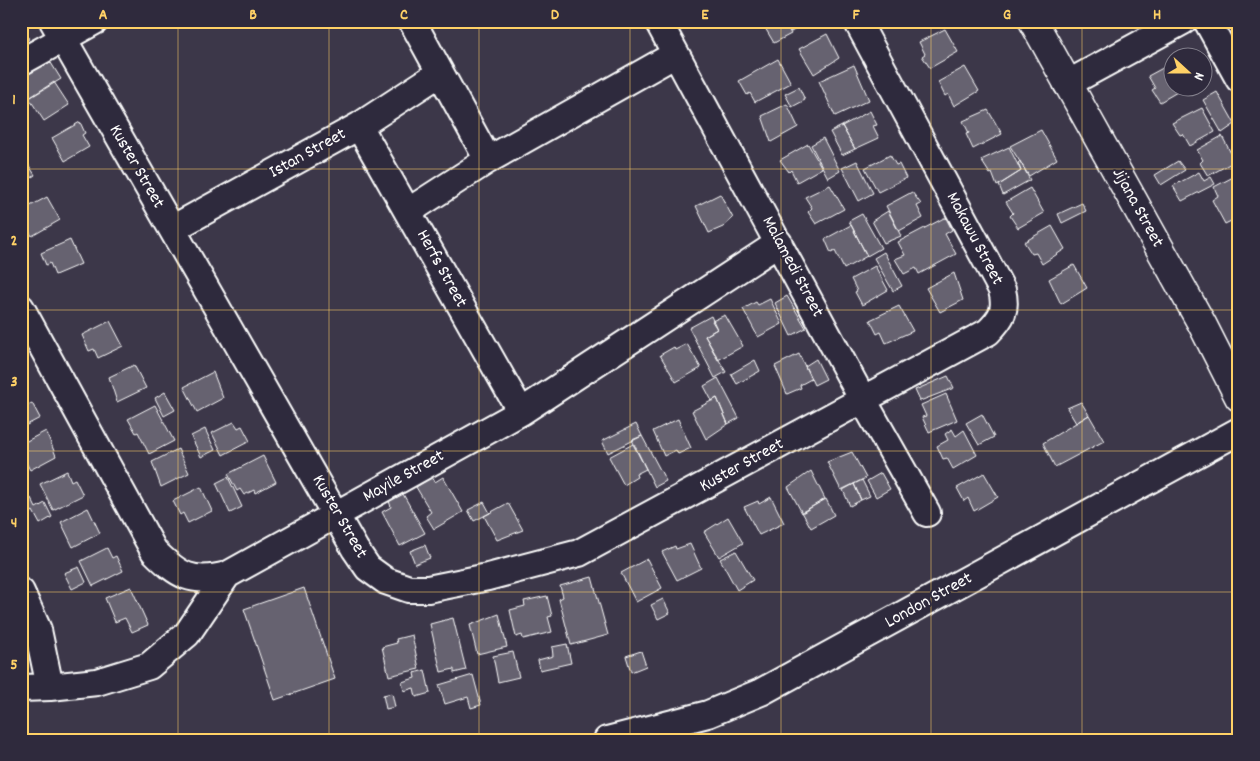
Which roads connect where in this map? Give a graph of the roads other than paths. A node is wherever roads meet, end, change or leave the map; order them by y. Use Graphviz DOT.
graph roads {
  1 [pos="95,21"];
  2 [pos="412,21"];
  3 [pos="658,21"];
  4 [pos="857,21"];
  5 [pos="1033,21"];
  6 [pos="1183,21"];
  7 [pos="1207,21"];
  8 [pos="58,30"];
  9 [pos="676,54"];
  10 [pos="21,62"];
  11 [pos="440,72"];
  12 [pos="1239,79"];
  13 [pos="1067,84"];
  14 [pos="359,126"];
  15 [pos="488,160"];
  16 [pos="409,211"];
  17 [pos="172,229"];
  18 [pos="779,243"];
  19 [pos="21,308"];
  20 [pos="1239,397"];
  21 [pos="863,400"];
  22 [pos="520,412"];
  23 [pos="1239,431"];
  24 [pos="927,513"];
  25 [pos="337,514"];
  26 [pos="227,575"];
  27 [pos="21,592"];
  28 [pos="50,687"];
  29 [pos="21,688"];
  30 [pos="607,740"];
  1 -- 8 [label="street"];
  2 -- 11 [label="street"];
  3 -- 9 [label="street, Malamedi Street"];
  4 -- 21 [label="street, Makawu Street"];
  5 -- 13 [label="street, Jijana Street"];
  6 -- 13 [label="street"];
  7 -- 12 [label="street"];
  8 -- 10 [label="street"];
  8 -- 17 [label="street, Kuster Street"];
  9 -- 15 [label="street"];
  9 -- 18 [label="street, Malamedi Street"];
  11 -- 14 [label="street, Istan Street"];
  11 -- 15 [label="street"];
  13 -- 20 [label="street, Jijana Street"];
  14 -- 16 [label="street, Herfs Street"];
  14 -- 17 [label="street, Istan Street"];
  15 -- 16 [label="street"];
  16 -- 22 [label="street, Herfs Street"];
  17 -- 25 [label="street, Kuster Street"];
  18 -- 21 [label="street, Malamedi Street"];
  18 -- 22 [label="street, Mayile Street"];
  19 -- 26 [label="street, Mayile Street"];
  21 -- 24 [label="street, Malamedi Street"];
  21 -- 25 [label="street, Kuster Street"];
  22 -- 25 [label="street, Mayile Street"];
  23 -- 30 [label="street, London Street"];
  25 -- 26 [label="street, Mayile Street"];
  26 -- 28 [label="street"];
  27 -- 28 [label="street"];
  28 -- 29 [label="street"];
}
